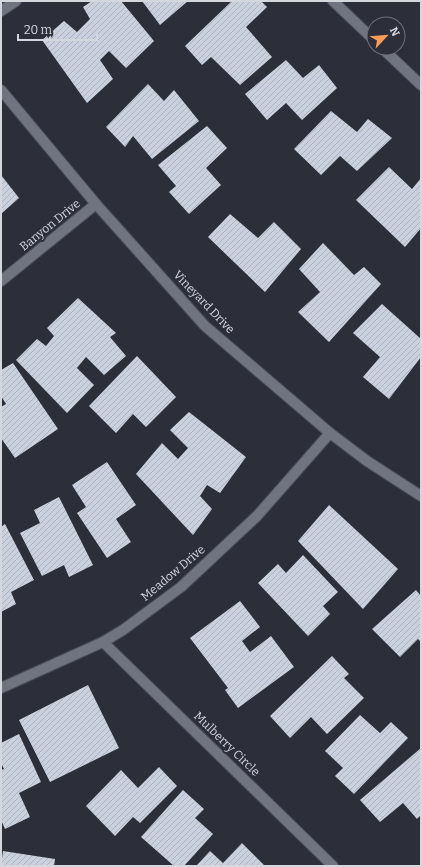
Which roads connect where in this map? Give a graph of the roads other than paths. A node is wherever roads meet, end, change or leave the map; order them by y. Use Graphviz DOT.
graph roads {
  1 [pos="16,1"];
  2 [pos="333,1"];
  3 [pos="1,11"];
  4 [pos="366,32"];
  5 [pos="390,56"];
  6 [pos="421,85"];
  7 [pos="1,90"];
  8 [pos="96,204"];
  9 [pos="1,282"];
  10 [pos="330,434"];
  11 [pos="421,496"];
  12 [pos="103,642"];
  13 [pos="1,688"];
  14 [pos="332,866"];
  1 -- 3 [label="street"];
  2 -- 4 [label="street"];
  5 -- 6 [label="street"];
  7 -- 8 [label="street, Vineyard Drive"];
  8 -- 9 [label="street, Banyon Drive"];
  8 -- 10 [label="street, Vineyard Drive"];
  10 -- 11 [label="street, Vineyard Drive"];
  10 -- 12 [label="street, Meadow Drive"];
  12 -- 13 [label="street, Meadow Drive"];
  12 -- 14 [label="street, Mulberry Circle"];
}
